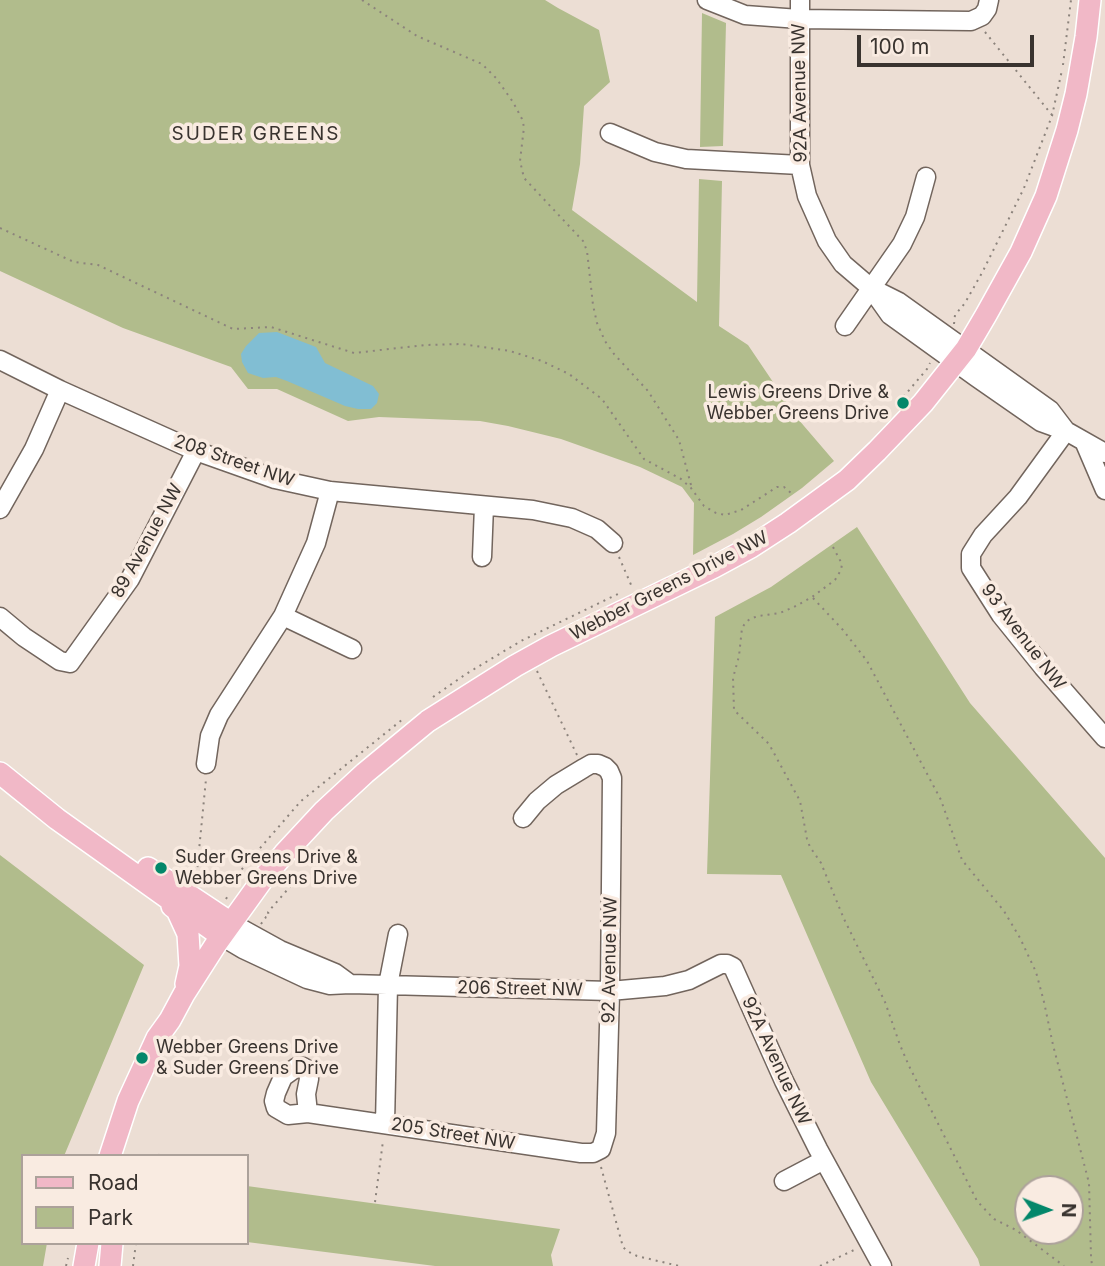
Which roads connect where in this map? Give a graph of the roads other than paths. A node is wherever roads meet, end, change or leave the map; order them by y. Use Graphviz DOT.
graph roads {
  1 [pos="707,0"];
  2 [pos="800,0"];
  3 [pos="989,0"];
  4 [pos="1090,0"];
  5 [pos="799,19"];
  6 [pos="610,133"];
  7 [pos="800,165"];
  8 [pos="926,177"];
  9 [pos="871,288"];
  10 [pos="845,326"];
  11 [pos="960,356"];
  12 [pos="0,360"];
  13 [pos="60,390"];
  14 [pos="1066,430"];
  15 [pos="1084,441"];
  16 [pos="196,451"];
  17 [pos="1105,453"];
  18 [pos="1105,490"];
  19 [pos="330,491"];
  20 [pos="484,506"];
  21 [pos="0,509"];
  22 [pos="613,543"];
  23 [pos="482,558"];
  24 [pos="283,616"];
  25 [pos="0,617"];
  26 [pos="352,649"];
  27 [pos="1105,738"];
  28 [pos="206,764"];
  29 [pos="6,777"];
  30 [pos="523,818"];
  31 [pos="146,884"];
  32 [pos="226,930"];
  33 [pos="398,934"];
  34 [pos="727,964"];
  35 [pos="388,985"];
  36 [pos="610,991"];
  37 [pos="184,994"];
  38 [pos="170,1020"];
  39 [pos="308,1113"];
  40 [pos="385,1124"];
  41 [pos="597,1152"];
  42 [pos="111,1154"];
  43 [pos="125,1154"];
  44 [pos="824,1160"];
  45 [pos="784,1181"];
  46 [pos="89,1245"];
  47 [pos="112,1245"];
  48 [pos="84,1266"];
  49 [pos="110,1266"];
  50 [pos="882,1266"];
  1 -- 5 [label="street"];
  2 -- 5 [label="street, 92A Avenue NW"];
  3 -- 5 [label="street"];
  4 -- 11 [label="main road, Webber Greens Drive NW"];
  5 -- 7 [label="street, 92A Avenue NW"];
  6 -- 7 [label="street"];
  7 -- 9 [label="street, 92A Avenue NW"];
  8 -- 9 [label="street"];
  9 -- 10 [label="street"];
  9 -- 11 [label="street, 92A Avenue NW"];
  11 -- 14 [label="street, 92A Avenue NW"];
  11 -- 32 [label="main road, Webber Greens Drive NW"];
  12 -- 13 [label="street, 208 Street NW"];
  13 -- 16 [label="street, 208 Street NW"];
  13 -- 21 [label="street"];
  14 -- 15 [label="street, 92A Avenue NW"];
  14 -- 27 [label="street, 93 Avenue NW"];
  15 -- 17 [label="street, 92A Avenue NW"];
  15 -- 18 [label="street"];
  16 -- 19 [label="street, 208 Street NW"];
  16 -- 25 [label="street, 89 Avenue NW"];
  19 -- 20 [label="street, 208 Street NW"];
  19 -- 24 [label="street"];
  20 -- 22 [label="street, 208 Street NW"];
  20 -- 23 [label="street"];
  24 -- 26 [label="street"];
  24 -- 28 [label="street"];
  29 -- 31 [label="main road"];
  29 -- 32 [label="main road"];
  30 -- 36 [label="street, 92 Avenue NW"];
  31 -- 32 [label="main road"];
  31 -- 37 [label="main road"];
  32 -- 35 [label="street, 206 Street NW"];
  32 -- 37 [label="main road, Webber Greens Drive NW"];
  33 -- 35 [label="street"];
  34 -- 36 [label="street, 206 Street NW"];
  34 -- 44 [label="street, 92A Avenue NW"];
  35 -- 36 [label="street, 206 Street NW"];
  35 -- 40 [label="street"];
  36 -- 41 [label="street, 92 Avenue NW"];
  37 -- 38 [label="main road, Webber Greens Drive NW"];
  38 -- 42 [label="main road, Webber Greens Drive NW"];
  38 -- 43 [label="main road, Webber Greens Drive NW"];
  39 -- 40 [label="street, 205 Street NW"];
  40 -- 41 [label="street, 205 Street NW"];
  44 -- 45 [label="street"];
  44 -- 50 [label="street, 92A Avenue NW"];
  46 -- 48 [label="main road"];
  47 -- 49 [label="main road"];
}
